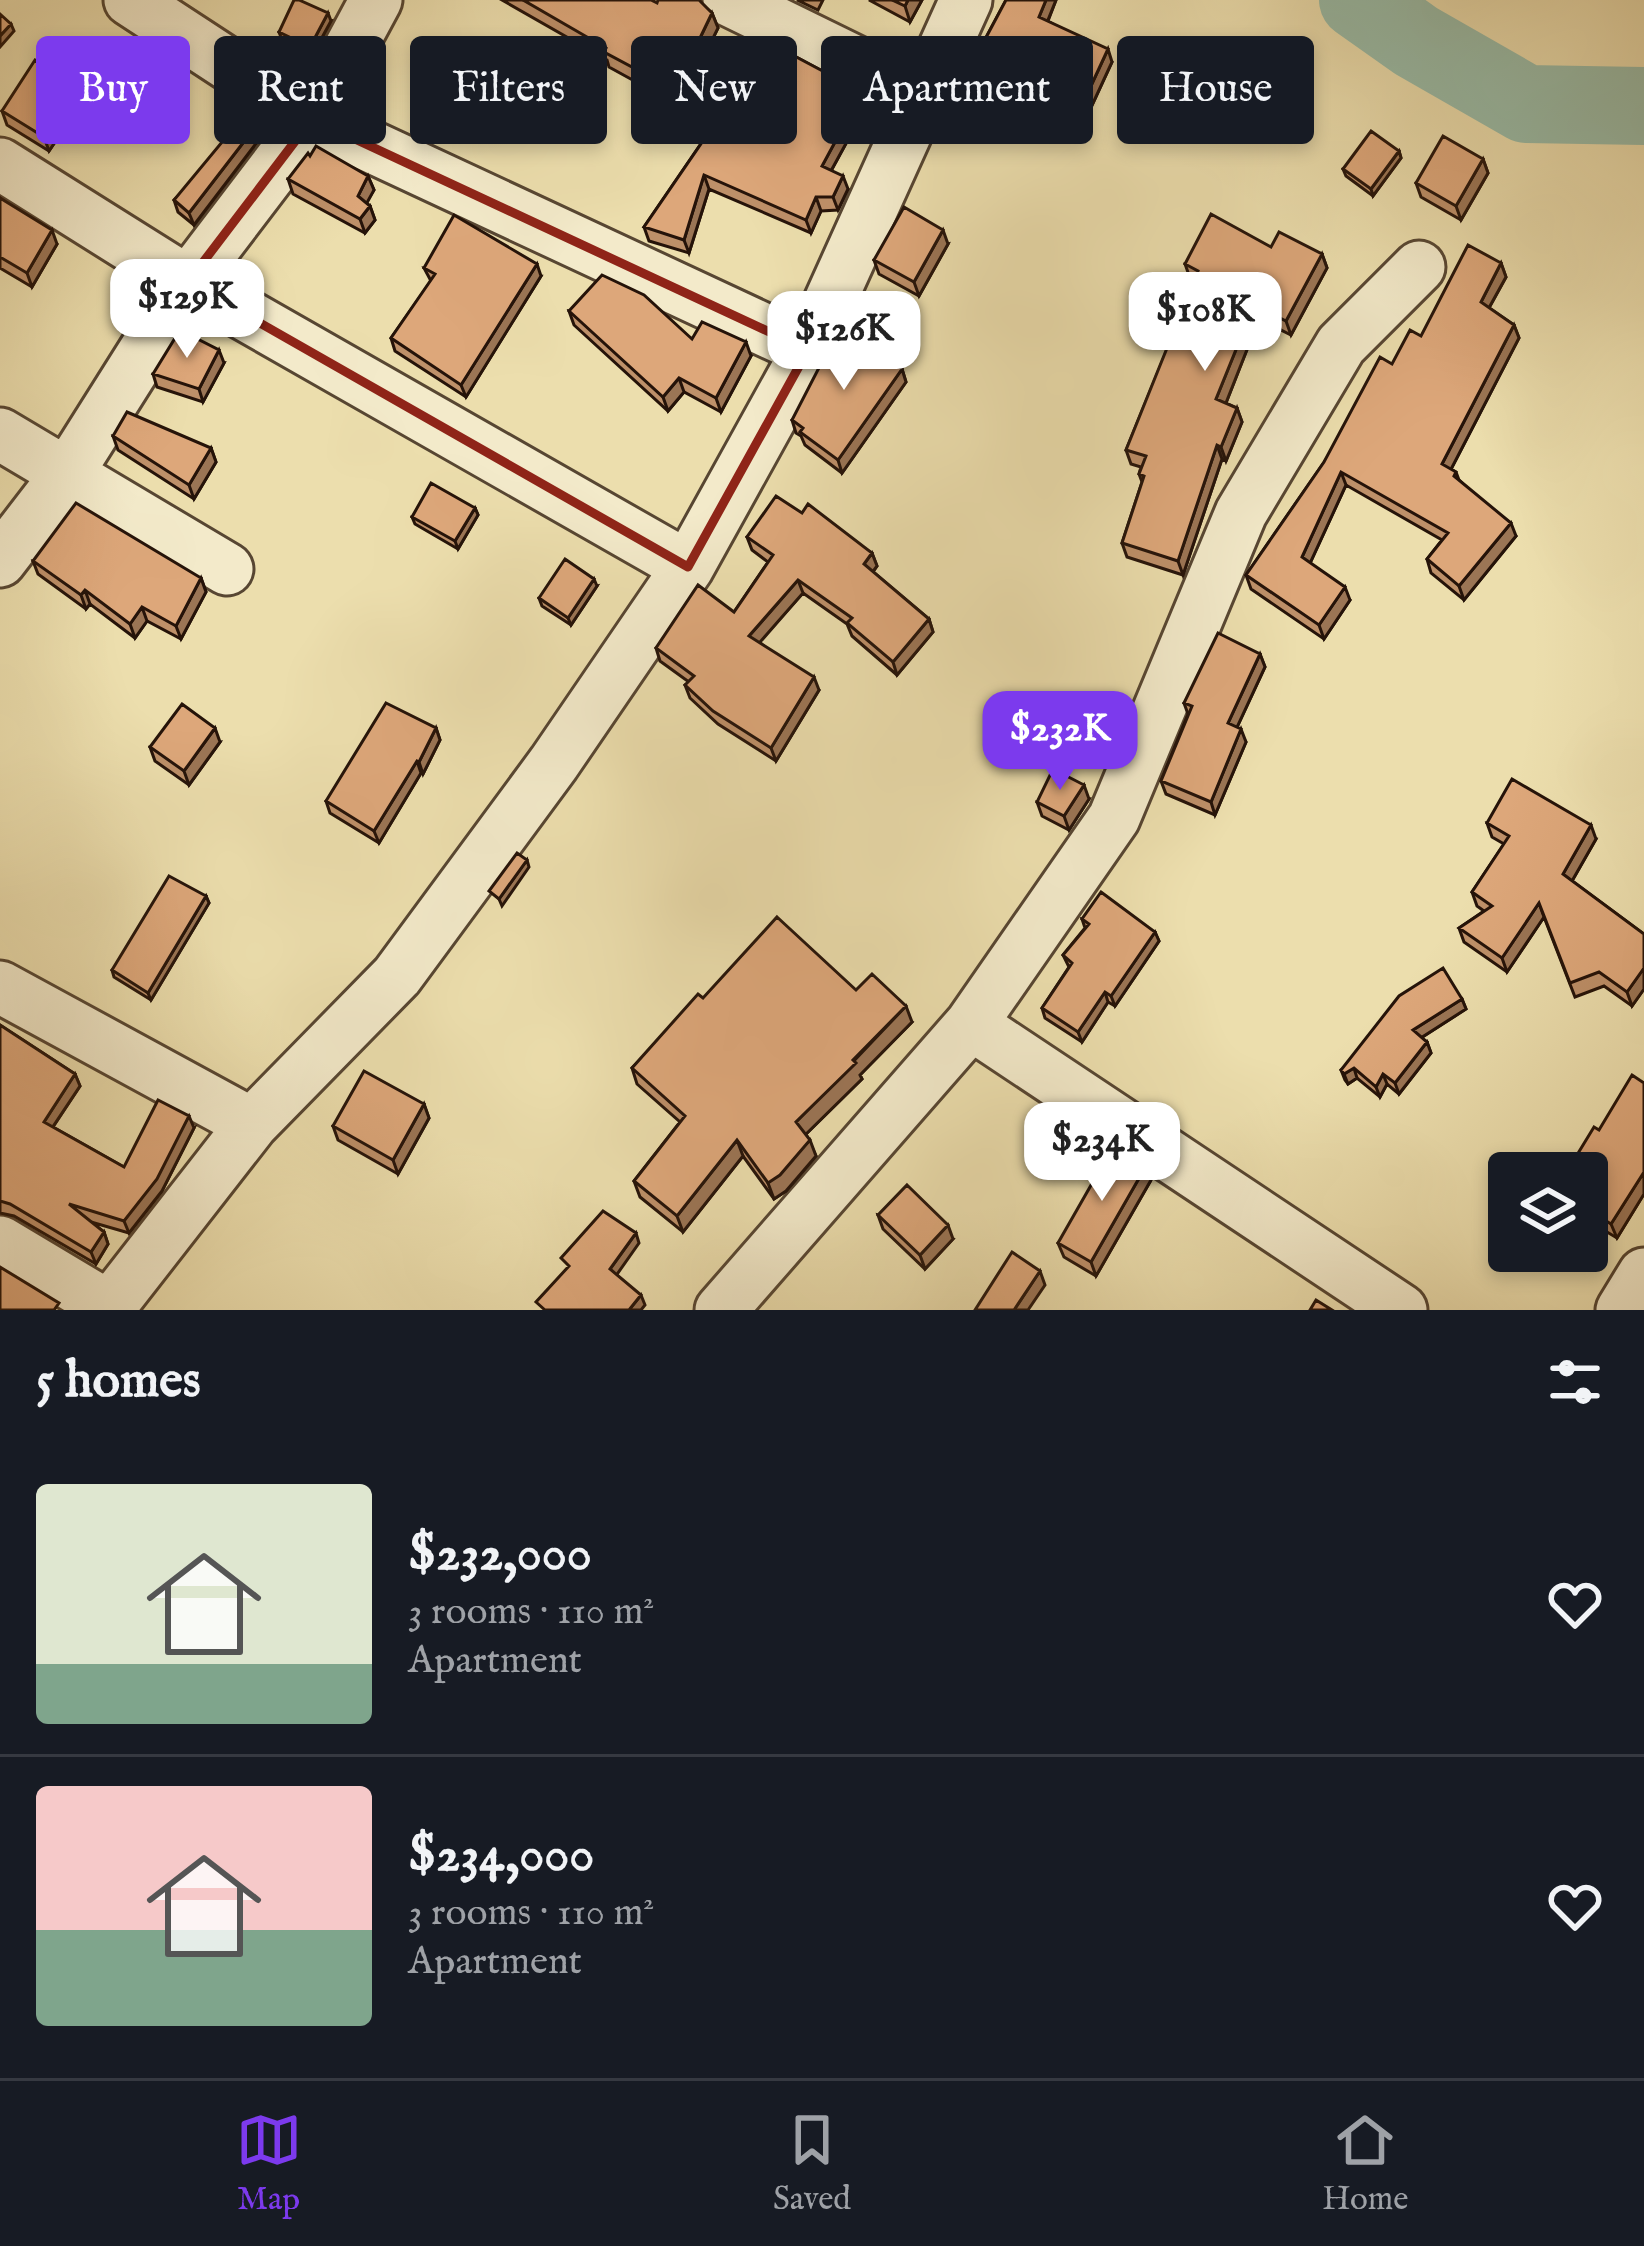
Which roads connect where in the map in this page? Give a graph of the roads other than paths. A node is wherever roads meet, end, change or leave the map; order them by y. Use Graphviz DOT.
graph roads {
  1 [pos="130,0"];
  2 [pos="376,0"];
  3 [pos="729,0"];
  4 [pos="966,0"];
  5 [pos="357,36"];
  6 [pos="950,36"];
  7 [pos="821,45"];
  8 [pos="214,55"];
  9 [pos="293,144"];
  10 [pos="366,144"];
  11 [pos="901,144"];
  12 [pos="0,164"];
  13 [pos="1419,267"];
  14 [pos="188,282"];
  15 [pos="808,350"];
  16 [pos="0,434"];
  17 [pos="67,474"];
  18 [pos="0,561"];
  19 [pos="688,567"];
  20 [pos="226,569"];
  21 [pos="0,988"];
  22 [pos="971,1024"];
  23 [pos="252,1124"];
  24 [pos="0,1242"];
  25 [pos="1644,1274"];
  26 [pos="108,1309"];
  27 [pos="721,1310"];
  28 [pos="1401,1310"];
  29 [pos="1622,1310"];
  1 -- 8 [label="street"];
  2 -- 5 [label="street"];
  3 -- 7 [label="street"];
  4 -- 6 [label="street"];
  9 -- 14 [label="street"];
  10 -- 15 [label="street"];
  11 -- 15 [label="street"];
  12 -- 14 [label="street"];
  13 -- 22 [label="street"];
  14 -- 17 [label="street"];
  14 -- 19 [label="street"];
  15 -- 19 [label="street"];
  16 -- 17 [label="street"];
  17 -- 18 [label="street"];
  17 -- 20 [label="street"];
  19 -- 23 [label="street"];
  21 -- 23 [label="street"];
  22 -- 27 [label="street"];
  22 -- 28 [label="street"];
  23 -- 26 [label="street"];
  24 -- 26 [label="street"];
  25 -- 29 [label="street"];
}
